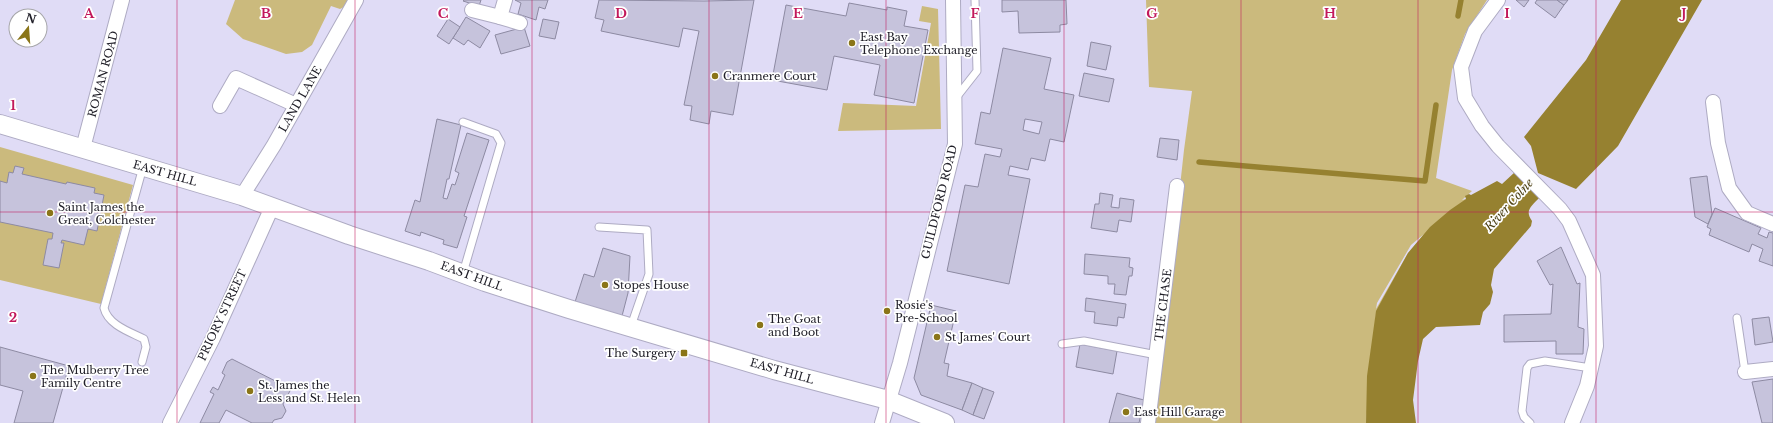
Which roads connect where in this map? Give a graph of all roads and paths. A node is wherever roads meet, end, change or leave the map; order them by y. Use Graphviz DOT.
graph roads {
  1 [pos="122,0"];
  2 [pos="356,0"];
  3 [pos="505,0"];
  4 [pos="952,0"];
  5 [pos="975,0"];
  6 [pos="1498,0"];
  7 [pos="472,10"];
  8 [pos="500,17"];
  9 [pos="520,23"];
  10 [pos="954,101"];
  11 [pos="1713,102"];
  12 [pos="296,105"];
  13 [pos="220,106"];
  14 [pos="464,122"];
  15 [pos="0,124"];
  16 [pos="83,148"];
  17 [pos="143,167"];
  18 [pos="1177,186"];
  19 [pos="242,196"];
  20 [pos="272,206"];
  21 [pos="1773,224"];
  22 [pos="599,228"];
  23 [pos="463,274"];
  24 [pos="1737,318"];
  25 [pos="631,327"];
  26 [pos="1062,344"];
  27 [pos="1157,355"];
  28 [pos="142,362"];
  29 [pos="1591,368"];
  30 [pos="1773,369"];
  31 [pos="1745,372"];
  32 [pos="888,400"];
  33 [pos="170,423"];
  34 [pos="882,423"];
  35 [pos="945,423"];
  36 [pos="1148,423"];
  37 [pos="1530,423"];
  38 [pos="1572,423"];
  1 -- 16 [label="street, ROMAN ROAD"];
  2 -- 12 [label="street, LAND LANE"];
  3 -- 8 [label="street"];
  4 -- 10 [label="street, GUILDFORD ROAD"];
  5 -- 10 [label="lane"];
  6 -- 29 [label="street"];
  7 -- 8 [label="street"];
  8 -- 9 [label="street"];
  10 -- 32 [label="street, GUILDFORD ROAD"];
  11 -- 21 [label="street"];
  12 -- 13 [label="street"];
  12 -- 19 [label="street, LAND LANE"];
  14 -- 23 [label="lane"];
  15 -- 16 [label="street, EAST HILL"];
  16 -- 17 [label="street, EAST HILL"];
  17 -- 19 [label="street, EAST HILL"];
  17 -- 28 [label="lane"];
  18 -- 27 [label="street, THE CHASE"];
  19 -- 20 [label="street, EAST HILL"];
  20 -- 23 [label="street, EAST HILL"];
  20 -- 33 [label="street, PRIORY STREET"];
  22 -- 25 [label="lane"];
  23 -- 25 [label="street, EAST HILL"];
  24 -- 31 [label="lane"];
  25 -- 32 [label="street, EAST HILL"];
  26 -- 27 [label="lane"];
  27 -- 36 [label="street, THE CHASE"];
  29 -- 37 [label="lane"];
  29 -- 38 [label="street"];
  30 -- 31 [label="street"];
  32 -- 34 [label="street, GUILDFORD ROAD"];
  32 -- 35 [label="street, EAST HILL"];
}
